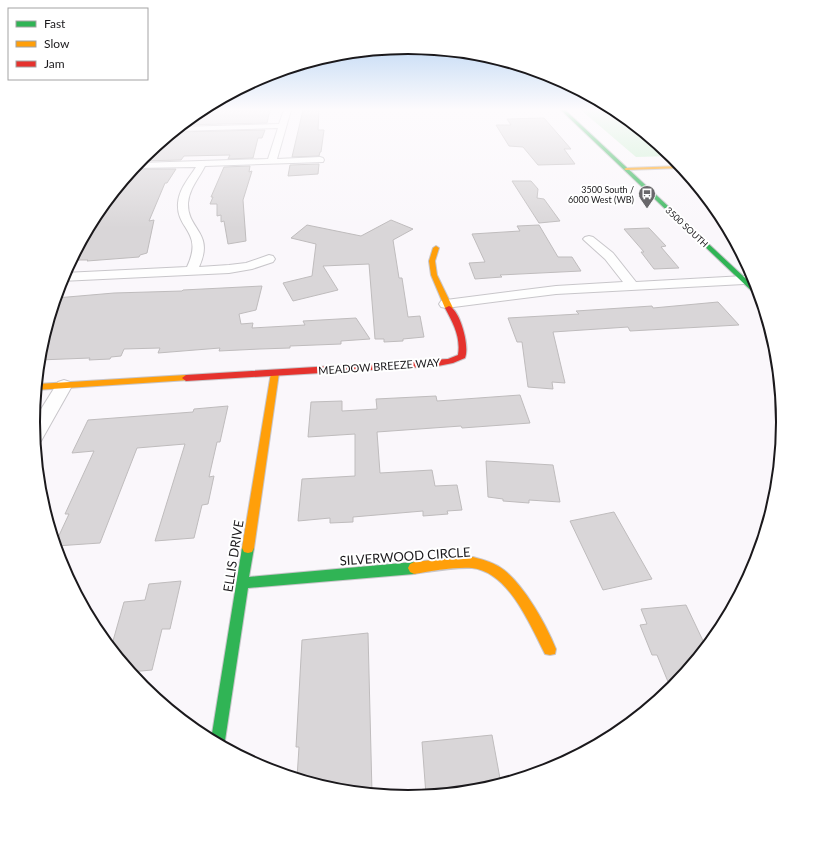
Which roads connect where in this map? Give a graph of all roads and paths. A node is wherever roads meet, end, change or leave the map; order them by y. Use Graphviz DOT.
graph roads {
  1 [pos="275,149"];
  2 [pos="605,149"];
  3 [pos="320,160"];
  4 [pos="272,161"];
  5 [pos="202,164"];
  6 [pos="144,166"];
  7 [pos="673,167"];
  8 [pos="626,169"];
  9 [pos="588,239"];
  10 [pos="436,248"];
  11 [pos="269,260"];
  12 [pos="191,271"];
  13 [pos="70,277"];
  14 [pos="744,280"];
  15 [pos="632,286"];
  16 [pos="750,286"];
  17 [pos="446,304"];
  18 [pos="275,373"];
  19 [pos="64,386"];
  20 [pos="42,387"];
  21 [pos="40,426"];
  22 [pos="242,582"];
  23 [pos="550,649"];
  24 [pos="219,738"];
  1 -- 4 [label="street"];
  2 -- 8 [label="street, 3500 SOUTH"];
  3 -- 4 [label="street"];
  4 -- 5 [label="street"];
  5 -- 6 [label="street"];
  5 -- 12 [label="street"];
  7 -- 8 [label="street"];
  8 -- 14 [label="street, 3500 SOUTH"];
  9 -- 15 [label="street"];
  10 -- 17 [label="street, MEADOW BREEZE WAY"];
  11 -- 12 [label="street"];
  12 -- 13 [label="street"];
  14 -- 15 [label="street"];
  14 -- 16 [label="street, 3500 SOUTH"];
  15 -- 17 [label="street"];
  17 -- 18 [label="street, MEADOW BREEZE WAY"];
  18 -- 19 [label="street, MEADOW BREEZE WAY"];
  18 -- 22 [label="street, ELLIS DRIVE"];
  19 -- 20 [label="street, MEADOW BREEZE WAY"];
  19 -- 21 [label="street"];
  22 -- 23 [label="street, SILVERWOOD CIRCLE"];
  22 -- 24 [label="street, ELLIS DRIVE"];
}
